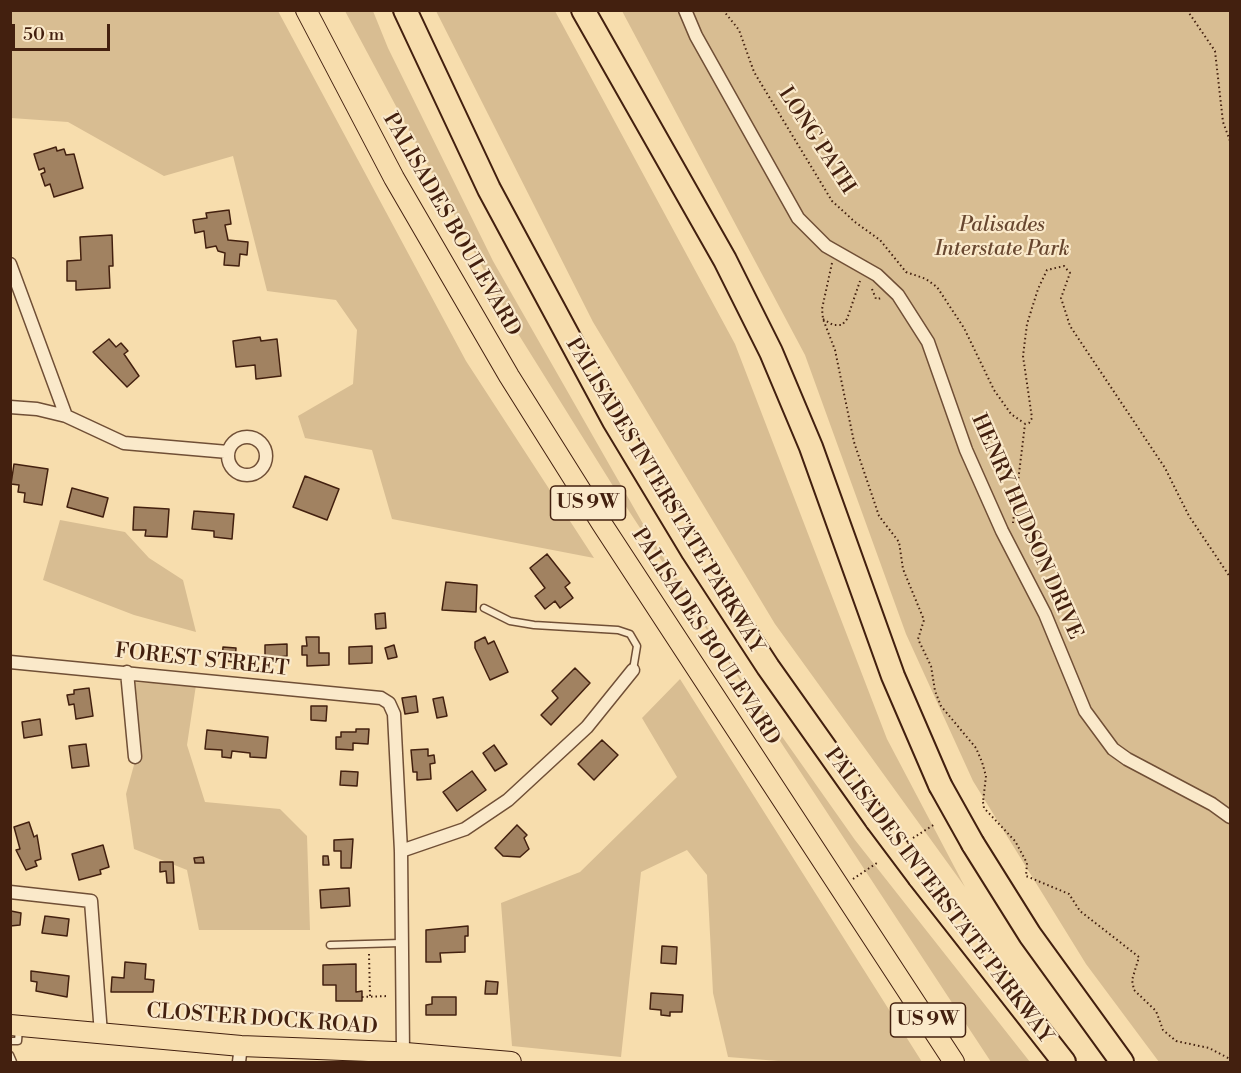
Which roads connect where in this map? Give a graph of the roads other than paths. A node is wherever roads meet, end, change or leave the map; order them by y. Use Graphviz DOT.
graph roads {
  1 [pos="306,10"];
  2 [pos="405,10"];
  3 [pos="583,10"];
  4 [pos="685,10"];
  5 [pos="10,264"];
  6 [pos="10,407"];
  7 [pos="66,416"];
  8 [pos="228,452"];
  9 [pos="484,608"];
  10 [pos="10,662"];
  11 [pos="633,670"];
  12 [pos="127,672"];
  13 [pos="135,757"];
  14 [pos="1230,817"];
  15 [pos="401,851"];
  16 [pos="10,892"];
  17 [pos="404,943"];
  18 [pos="330,945"];
  19 [pos="900,977"];
  20 [pos="14,1030"];
  21 [pos="101,1034"];
  22 [pos="240,1054"];
  23 [pos="10,1055"];
  24 [pos="397,1056"];
  25 [pos="13,1062"];
  26 [pos="511,1062"];
  27 [pos="937,1062"];
  28 [pos="954,1062"];
  29 [pos="1064,1062"];
  30 [pos="1122,1062"];
  1 -- 19 [label="main road, PALISADES BOULEVARD / US 9W"];
  2 -- 29 [label="highway, PALISADES INTERSTATE PARKWAY, bridge"];
  3 -- 30 [label="highway, bridge"];
  4 -- 14 [label="street, HENRY HUDSON DRIVE"];
  5 -- 7 [label="street"];
  6 -- 7 [label="street"];
  7 -- 8 [label="street"];
  9 -- 11 [label="lane"];
  10 -- 12 [label="street, FOREST STREET"];
  11 -- 15 [label="street"];
  12 -- 13 [label="street"];
  12 -- 15 [label="street, FOREST STREET"];
  15 -- 17 [label="street"];
  16 -- 21 [label="street"];
  17 -- 18 [label="lane"];
  17 -- 24 [label="street"];
  19 -- 27 [label="main road"];
  19 -- 28 [label="main road, PALISADES BOULEVARD / US 9W"];
  20 -- 21 [label="main road, CLOSTER DOCK ROAD"];
  21 -- 22 [label="main road, CLOSTER DOCK ROAD"];
  22 -- 24 [label="main road, CLOSTER DOCK ROAD"];
  23 -- 25 [label="lane"];
  24 -- 26 [label="main road, CLOSTER DOCK ROAD"];
}
